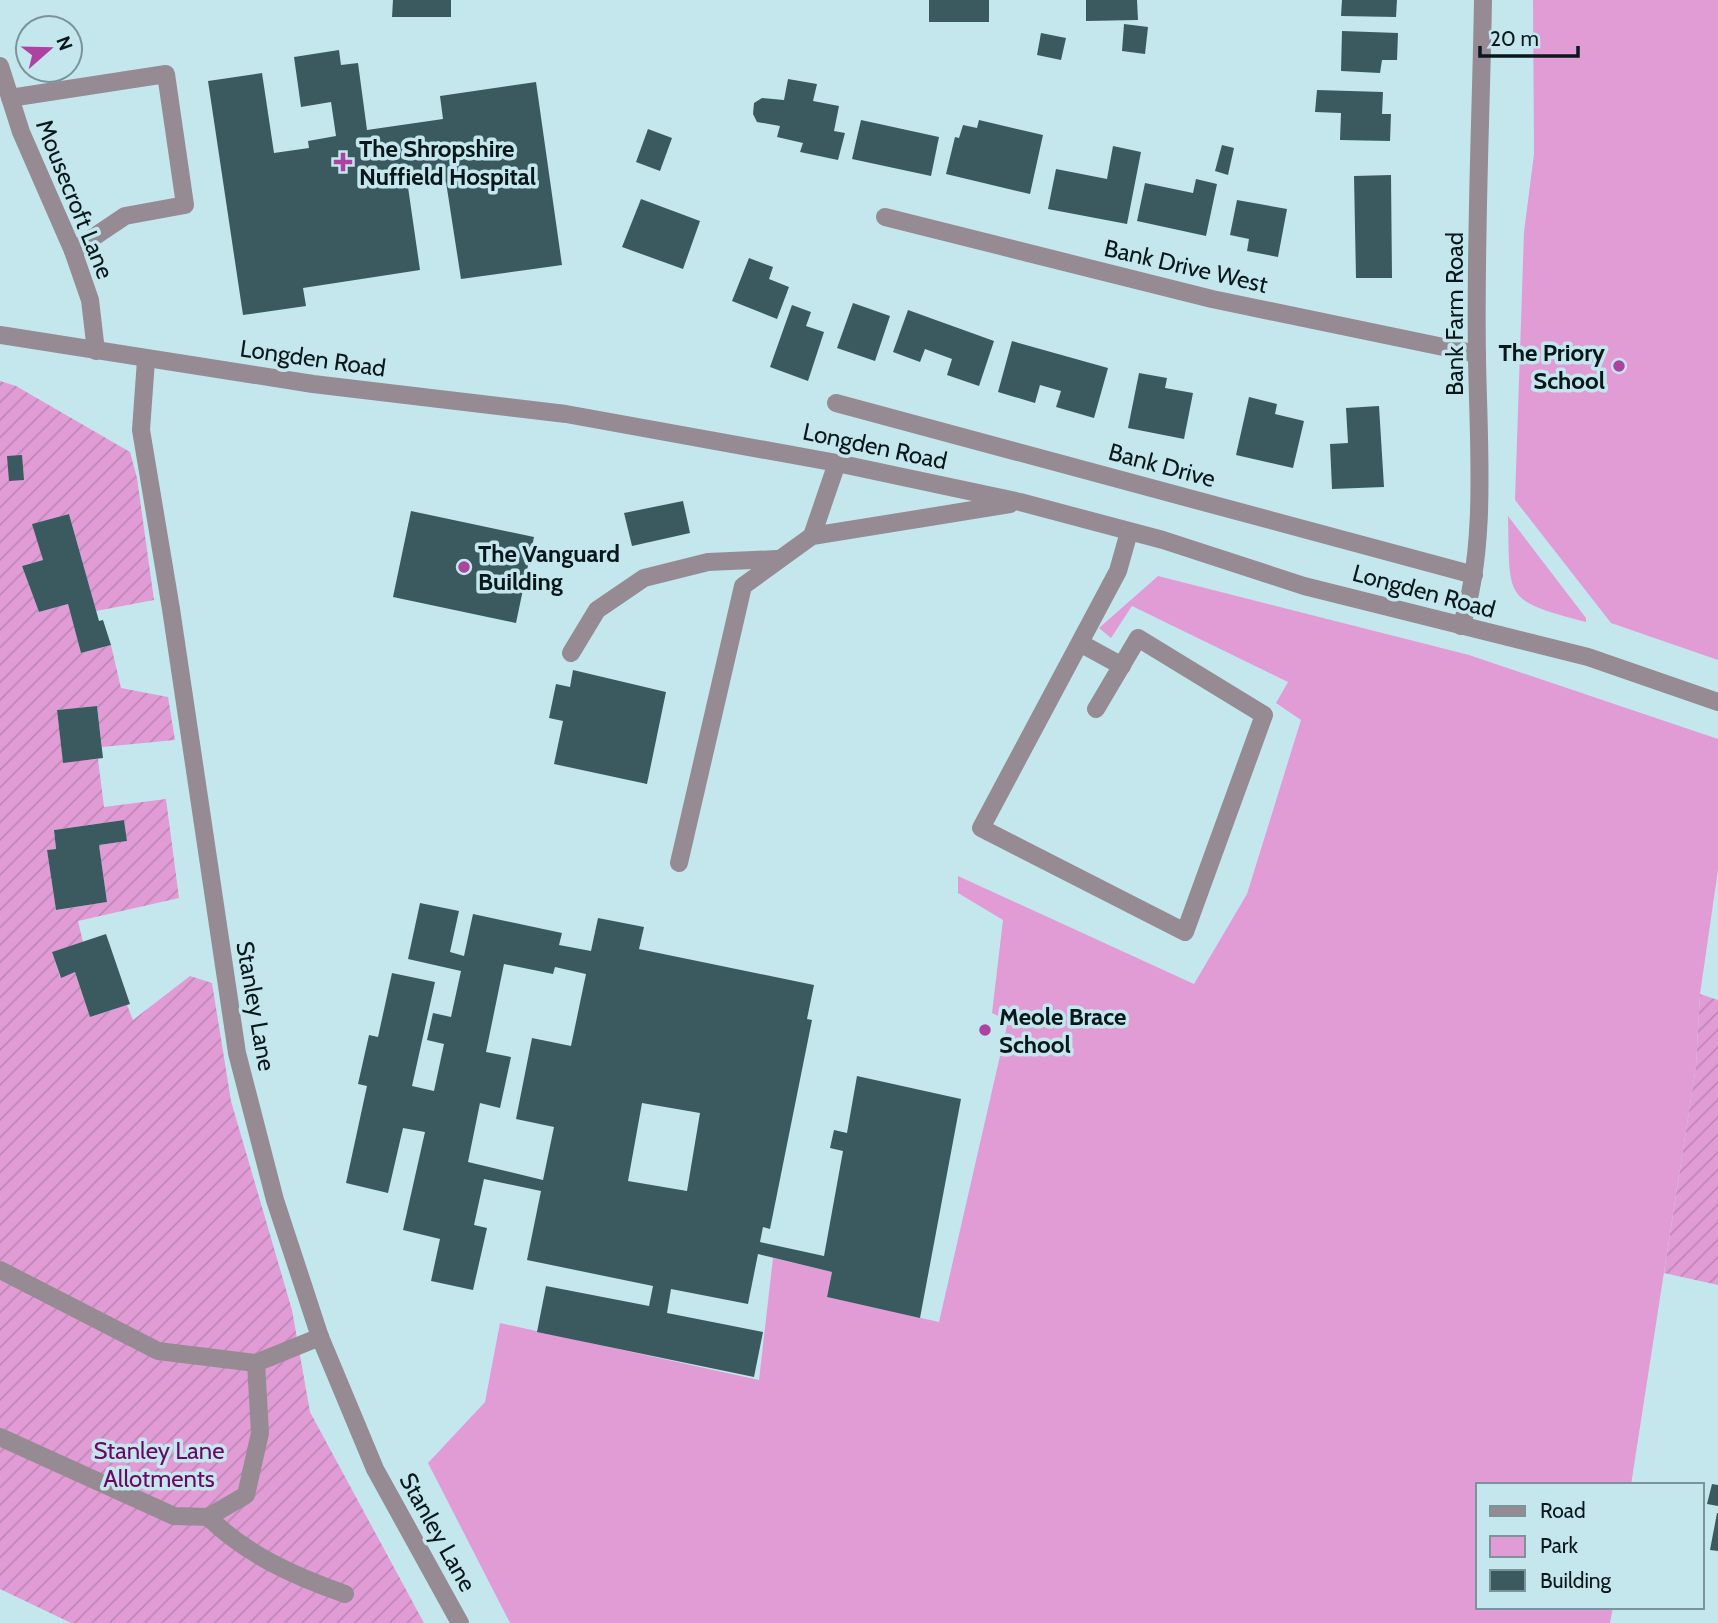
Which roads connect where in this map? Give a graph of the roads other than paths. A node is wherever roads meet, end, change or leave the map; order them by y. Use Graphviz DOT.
graph roads {
  1 [pos="1483,0"];
  2 [pos="0,66"];
  3 [pos="10,98"];
  4 [pos="885,217"];
  5 [pos="73,251"];
  6 [pos="0,335"];
  7 [pos="96,351"];
  8 [pos="1476,354"];
  9 [pos="146,360"];
  10 [pos="836,403"];
  11 [pos="837,463"];
  12 [pos="1020,502"];
  13 [pos="1129,532"];
  14 [pos="812,536"];
  15 [pos="776,559"];
  16 [pos="1474,575"];
  17 [pos="1461,626"];
  18 [pos="1080,643"];
  19 [pos="571,653"];
  20 [pos="1122,666"];
  21 [pos="1718,702"];
  22 [pos="1097,709"];
  23 [pos="679,863"];
  24 [pos="0,1270"];
  25 [pos="320,1337"];
  26 [pos="256,1363"];
  27 [pos="0,1437"];
  28 [pos="208,1517"];
  29 [pos="345,1594"];
  30 [pos="460,1623"];
  1 -- 8 [label="street, Bank Farm Road"];
  2 -- 3 [label="street, Mousecroft Lane"];
  3 -- 5 [label="street, Mousecroft Lane"];
  3 -- 5 [label="street"];
  4 -- 8 [label="street, Bank Drive West"];
  5 -- 7 [label="street, Mousecroft Lane"];
  6 -- 7 [label="street, Longden Road"];
  7 -- 9 [label="street, Longden Road"];
  8 -- 16 [label="street, Bank Farm Road"];
  9 -- 11 [label="street, Longden Road"];
  9 -- 25 [label="street, Stanley Lane"];
  10 -- 16 [label="street, Bank Drive"];
  11 -- 12 [label="street, Longden Road"];
  11 -- 14 [label="street"];
  12 -- 13 [label="street, Longden Road"];
  12 -- 14 [label="street"];
  13 -- 17 [label="street, Longden Road"];
  13 -- 18 [label="street"];
  14 -- 15 [label="street"];
  15 -- 19 [label="street"];
  15 -- 23 [label="street"];
  16 -- 17 [label="street, Bank Farm Road"];
  17 -- 21 [label="street, Longden Road"];
  18 -- 20 [label="street"];
  18 -- 20 [label="street"];
  20 -- 22 [label="street"];
  24 -- 26 [label="street"];
  25 -- 26 [label="street"];
  25 -- 30 [label="street, Stanley Lane"];
  26 -- 28 [label="street"];
  27 -- 28 [label="street"];
  28 -- 29 [label="street"];
}
